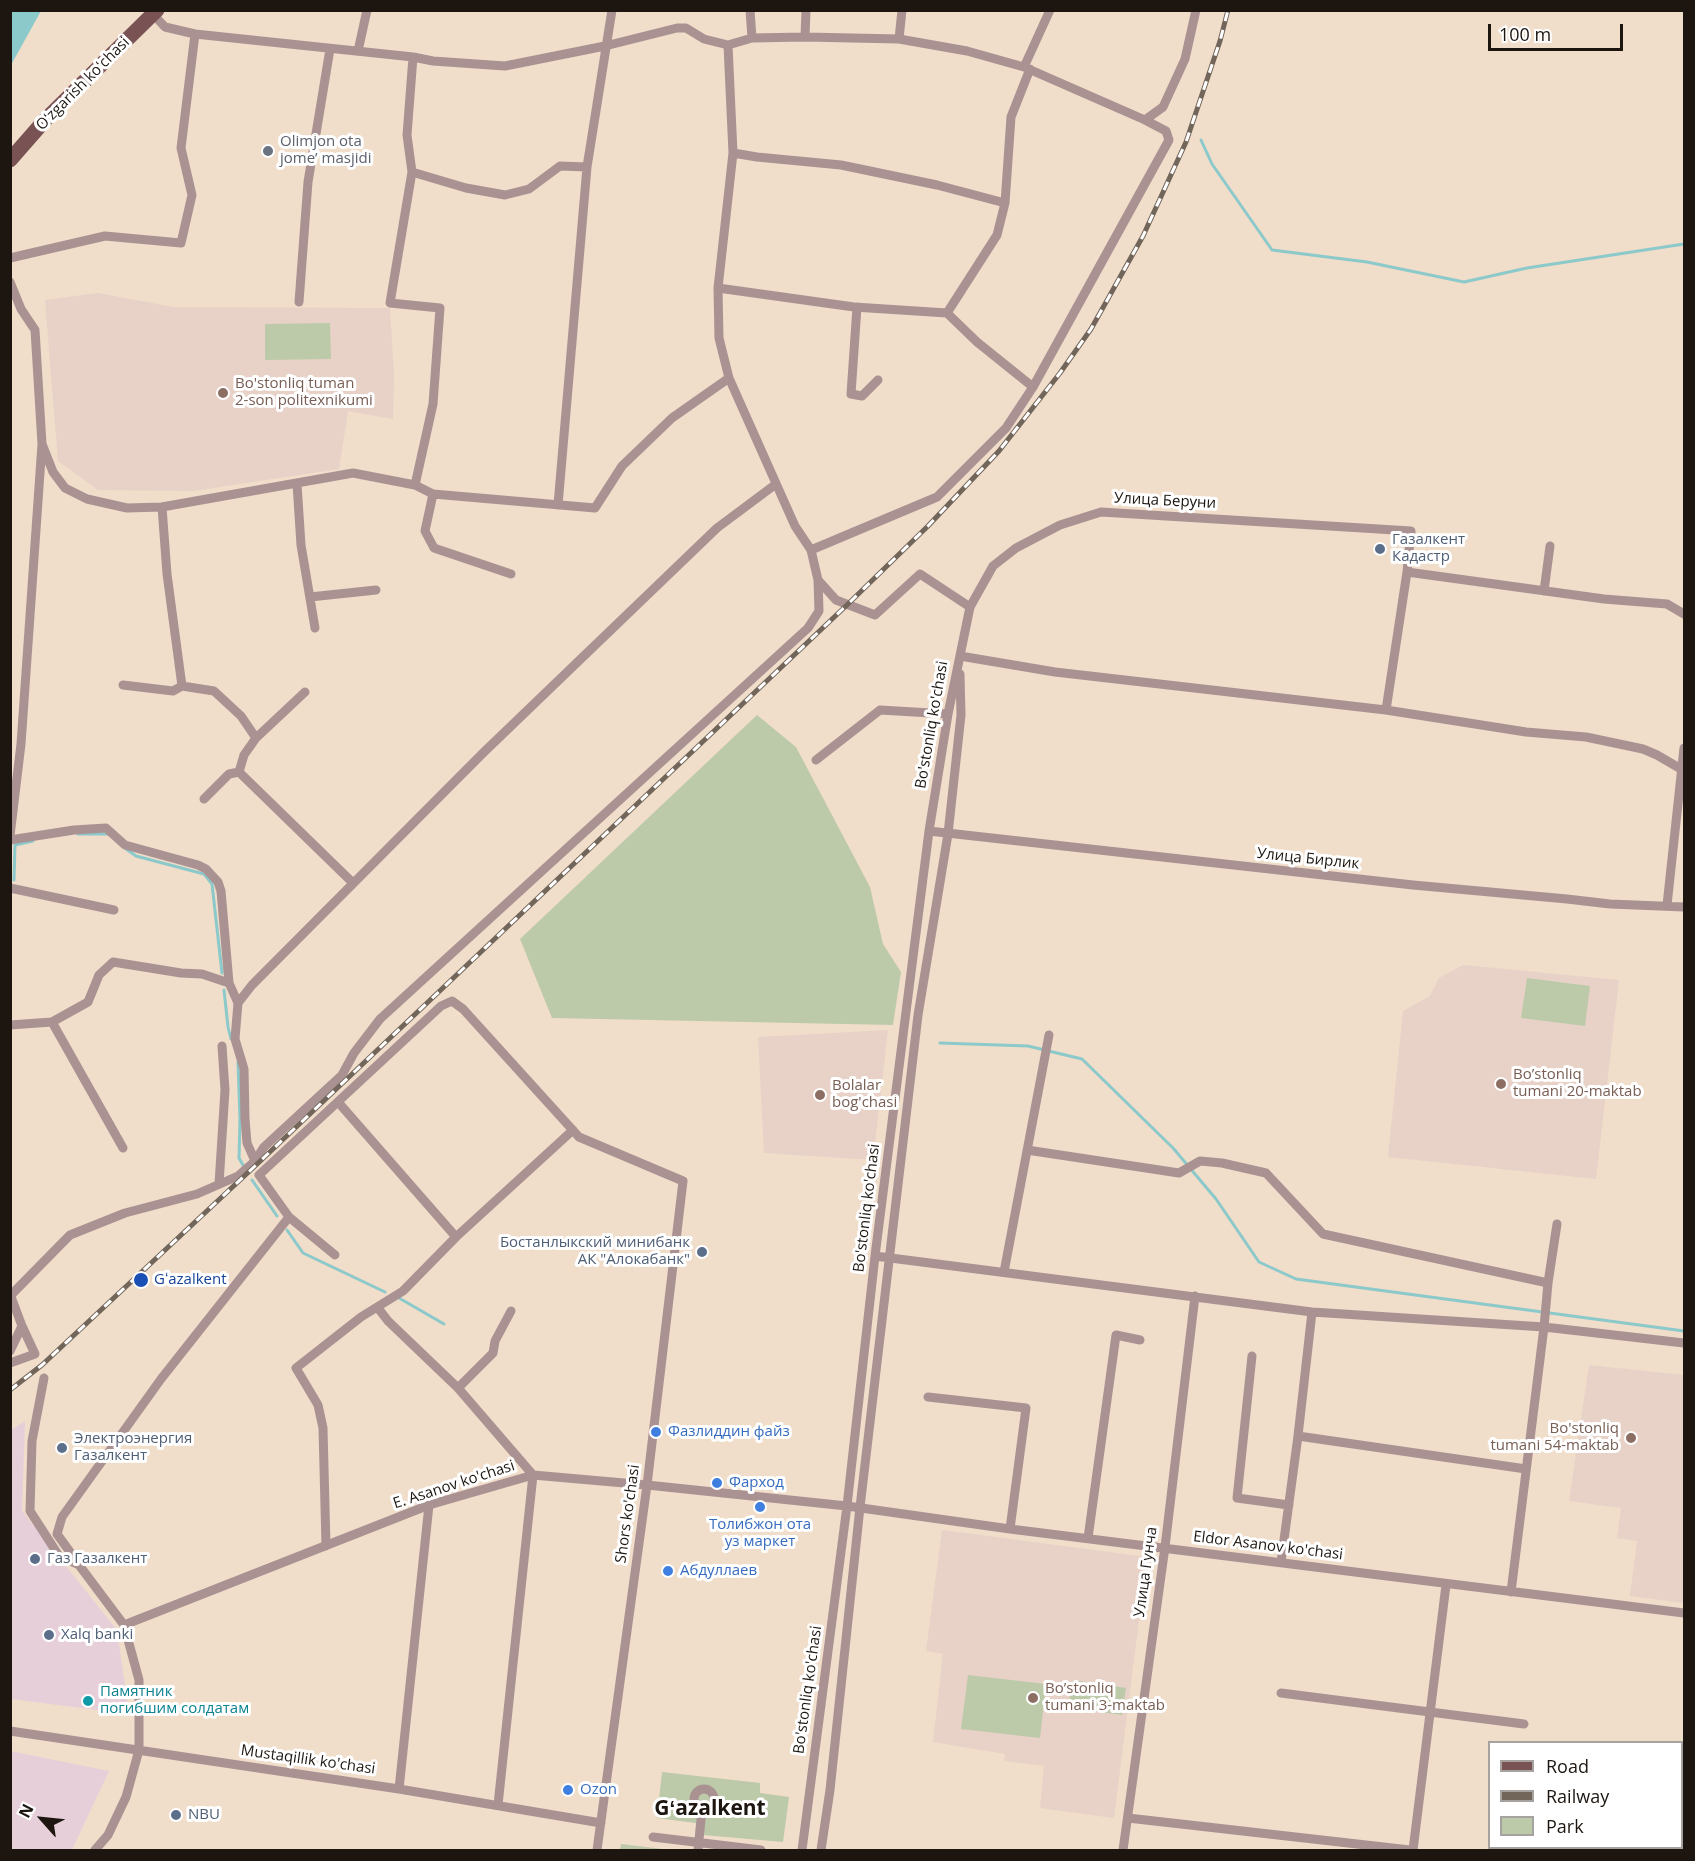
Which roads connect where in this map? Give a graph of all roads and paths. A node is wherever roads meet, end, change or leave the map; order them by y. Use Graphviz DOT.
graph roads {
  1 [pos="367,10"];
  2 [pos="612,10"];
  3 [pos="750,10"];
  4 [pos="806,10"];
  5 [pos="902,10"];
  6 [pos="1050,10"];
  7 [pos="1196,10"];
  8 [pos="152,12"];
  9 [pos="195,34"];
  10 [pos="805,37"];
  11 [pos="752,38"];
  12 [pos="899,39"];
  13 [pos="728,45"];
  14 [pos="605,46"];
  15 [pos="330,49"];
  16 [pos="358,51"];
  17 [pos="412,57"];
  18 [pos="1027,68"];
  19 [pos="1145,120"];
  20 [pos="10,151"];
  21 [pos="733,153"];
  22 [pos="10,160"];
  23 [pos="587,167"];
  24 [pos="412,172"];
  25 [pos="1005,203"];
  26 [pos="10,258"];
  27 [pos="10,282"];
  28 [pos="718,288"];
  29 [pos="299,302"];
  30 [pos="857,307"];
  31 [pos="947,313"];
  32 [pos="729,378"];
  33 [pos="878,380"];
  34 [pos="1033,387"];
  35 [pos="42,444"];
  36 [pos="297,484"];
  37 [pos="776,484"];
  38 [pos="415,485"];
  39 [pos="433,494"];
  40 [pos="558,505"];
  41 [pos="162,507"];
  42 [pos="1550,546"];
  43 [pos="811,550"];
  44 [pos="1407,572"];
  45 [pos="511,574"];
  46 [pos="818,580"];
  47 [pos="376,590"];
  48 [pos="1544,591"];
  49 [pos="310,597"];
  50 [pos="970,607"];
  51 [pos="1684,614"];
  52 [pos="315,628"];
  53 [pos="960,656"];
  54 [pos="123,685"];
  55 [pos="182,686"];
  56 [pos="305,692"];
  57 [pos="1386,710"];
  58 [pos="948,714"];
  59 [pos="256,738"];
  60 [pos="1684,748"];
  61 [pos="816,760"];
  62 [pos="1681,769"];
  63 [pos="239,772"];
  64 [pos="204,799"];
  65 [pos="929,831"];
  66 [pos="948,834"];
  67 [pos="10,838"];
  68 [pos="353,884"];
  69 [pos="10,888"];
  70 [pos="1667,905"];
  71 [pos="1684,907"];
  72 [pos="114,910"];
  73 [pos="229,983"];
  74 [pos="238,1003"];
  75 [pos="52,1022"];
  76 [pos="10,1025"];
  77 [pos="1048,1038"];
  78 [pos="222,1046"];
  79 [pos="338,1102"];
  80 [pos="573,1130"];
  81 [pos="123,1148"];
  82 [pos="1027,1150"];
  83 [pos="255,1161"];
  84 [pos="219,1184"];
  85 [pos="289,1217"];
  86 [pos="1557,1224"];
  87 [pos="456,1237"];
  88 [pos="335,1255"];
  89 [pos="875,1257"];
  90 [pos="889,1258"];
  91 [pos="1004,1272"];
  92 [pos="1548,1283"];
  93 [pos="11,1294"];
  94 [pos="1195,1296"];
  95 [pos="378,1308"];
  96 [pos="512,1311"];
  97 [pos="1312,1312"];
  98 [pos="1544,1325"];
  99 [pos="22,1326"];
  100 [pos="1140,1340"];
  101 [pos="1684,1343"];
  102 [pos="10,1351"];
  103 [pos="1252,1356"];
  104 [pos="10,1363"];
  105 [pos="44,1378"];
  106 [pos="458,1388"];
  107 [pos="928,1397"];
  108 [pos="1298,1436"];
  109 [pos="1526,1469"];
  110 [pos="533,1475"];
  111 [pos="647,1485"];
  112 [pos="1289,1504"];
  113 [pos="429,1505"];
  114 [pos="847,1506"];
  115 [pos="860,1508"];
  116 [pos="1010,1529"];
  117 [pos="1088,1538"];
  118 [pos="326,1546"];
  119 [pos="1165,1547"];
  120 [pos="1281,1562"];
  121 [pos="79,1565"];
  122 [pos="1446,1585"];
  123 [pos="1511,1592"];
  124 [pos="1684,1613"];
  125 [pos="124,1624"];
  126 [pos="1281,1693"];
  127 [pos="1431,1711"];
  128 [pos="1524,1724"];
  129 [pos="10,1731"];
  130 [pos="139,1750"];
  131 [pos="399,1789"];
  132 [pos="498,1805"];
  133 [pos="702,1809"];
  134 [pos="1128,1818"];
  135 [pos="601,1823"];
  136 [pos="653,1837"];
  137 [pos="698,1847"];
  138 [pos="95,1851"];
  139 [pos="597,1851"];
  140 [pos="761,1851"];
  141 [pos="802,1851"];
  142 [pos="821,1851"];
  143 [pos="1123,1851"];
  144 [pos="1412,1851"];
  1 -- 16 [label="street"];
  2 -- 14 [label="street"];
  3 -- 11 [label="street"];
  4 -- 10 [label="street"];
  5 -- 12 [label="street"];
  6 -- 18 [label="street"];
  7 -- 19 [label="street"];
  8 -- 9 [label="street"];
  8 -- 20 [label="main road, Oʻzgarish koʻchasi"];
  8 -- 22 [label="main road, Oʻzgarish koʻchasi"];
  9 -- 15 [label="street"];
  9 -- 26 [label="street"];
  10 -- 11 [label="street"];
  10 -- 12 [label="street"];
  11 -- 13 [label="street"];
  12 -- 18 [label="street"];
  13 -- 14 [label="street"];
  13 -- 21 [label="street"];
  14 -- 17 [label="street"];
  14 -- 23 [label="street"];
  15 -- 16 [label="street"];
  15 -- 29 [label="street"];
  16 -- 17 [label="street"];
  17 -- 24 [label="street"];
  18 -- 19 [label="street"];
  18 -- 25 [label="street"];
  19 -- 34 [label="street"];
  21 -- 25 [label="street"];
  21 -- 28 [label="street"];
  23 -- 24 [label="street"];
  23 -- 40 [label="street"];
  24 -- 38 [label="street"];
  25 -- 31 [label="street"];
  27 -- 35 [label="street"];
  28 -- 30 [label="street"];
  28 -- 32 [label="street"];
  30 -- 31 [label="street"];
  30 -- 33 [label="street"];
  31 -- 34 [label="street"];
  32 -- 37 [label="street"];
  32 -- 40 [label="street"];
  34 -- 43 [label="street"];
  35 -- 41 [label="street"];
  35 -- 67 [label="street"];
  36 -- 38 [label="street"];
  36 -- 41 [label="street"];
  36 -- 49 [label="street"];
  37 -- 43 [label="street"];
  37 -- 68 [label="street"];
  38 -- 39 [label="street"];
  39 -- 40 [label="street"];
  39 -- 45 [label="street"];
  41 -- 55 [label="street"];
  42 -- 48 [label="street"];
  43 -- 46 [label="street"];
  44 -- 48 [label="street"];
  44 -- 50 [label="street, Улица Беруни"];
  44 -- 57 [label="street"];
  46 -- 50 [label="street"];
  46 -- 83 [label="street"];
  47 -- 49 [label="street"];
  48 -- 51 [label="street"];
  49 -- 52 [label="street"];
  50 -- 53 [label="street, Улица Беруни"];
  53 -- 57 [label="street"];
  53 -- 58 [label="street, Bo'stonliq ko'chasi"];
  53 -- 66 [label="street, Bo'stonliq ko'chasi"];
  54 -- 55 [label="street"];
  55 -- 59 [label="street"];
  56 -- 59 [label="street"];
  57 -- 62 [label="street"];
  58 -- 61 [label="street"];
  58 -- 65 [label="street, Bo'stonliq ko'chasi"];
  59 -- 63 [label="street"];
  60 -- 62 [label="street"];
  62 -- 70 [label="street"];
  63 -- 64 [label="street"];
  63 -- 68 [label="street"];
  65 -- 66 [label="street, Улица Бирлик"];
  65 -- 89 [label="street, Bo'stonliq ko'chasi"];
  66 -- 70 [label="street, Улица Бирлик"];
  66 -- 90 [label="street, Bo'stonliq ko'chasi"];
  67 -- 73 [label="street"];
  68 -- 74 [label="street"];
  69 -- 72 [label="street"];
  70 -- 71 [label="street, Улица Бирлик"];
  73 -- 74 [label="street"];
  73 -- 75 [label="street"];
  74 -- 83 [label="street"];
  75 -- 76 [label="street"];
  75 -- 81 [label="street"];
  77 -- 82 [label="street"];
  78 -- 84 [label="street"];
  79 -- 80 [label="street"];
  79 -- 85 [label="street"];
  79 -- 87 [label="street"];
  80 -- 87 [label="street"];
  80 -- 111 [label="street, Shors ko'chasi"];
  82 -- 91 [label="street"];
  82 -- 92 [label="street"];
  83 -- 84 [label="street"];
  84 -- 93 [label="street"];
  85 -- 88 [label="street"];
  85 -- 121 [label="street"];
  86 -- 92 [label="street"];
  87 -- 95 [label="street"];
  89 -- 90 [label="street"];
  89 -- 114 [label="street, Bo'stonliq ko'chasi"];
  90 -- 91 [label="street"];
  90 -- 115 [label="street, Bo'stonliq ko'chasi"];
  91 -- 94 [label="street"];
  92 -- 98 [label="street"];
  93 -- 99 [label="street"];
  94 -- 97 [label="street"];
  94 -- 119 [label="street, Улица Гунча"];
  95 -- 106 [label="street"];
  95 -- 118 [label="street"];
  96 -- 106 [label="street"];
  97 -- 98 [label="street"];
  97 -- 108 [label="street"];
  98 -- 101 [label="street"];
  98 -- 109 [label="street"];
  99 -- 102 [label="street"];
  99 -- 104 [label="street"];
  100 -- 117 [label="street"];
  103 -- 112 [label="street"];
  105 -- 121 [label="street"];
  106 -- 110 [label="street"];
  107 -- 116 [label="street"];
  108 -- 109 [label="street"];
  108 -- 112 [label="street"];
  109 -- 123 [label="street"];
  110 -- 111 [label="street, E. Asanov ko'chasi"];
  110 -- 113 [label="street, E. Asanov ko'chasi"];
  110 -- 132 [label="street"];
  111 -- 114 [label="street, E. Asanov ko'chasi"];
  111 -- 135 [label="street, Shors ko'chasi"];
  112 -- 120 [label="street"];
  113 -- 118 [label="street, E. Asanov ko'chasi"];
  113 -- 131 [label="street"];
  114 -- 115 [label="street, Eldor Asanov ko'chasi"];
  114 -- 141 [label="street, Bo'stonliq ko'chasi"];
  115 -- 116 [label="street, Eldor Asanov ko'chasi"];
  115 -- 142 [label="street, Bo'stonliq ko'chasi"];
  116 -- 117 [label="street, Eldor Asanov ko'chasi"];
  117 -- 119 [label="street, Eldor Asanov ko'chasi"];
  118 -- 125 [label="street, E. Asanov ko'chasi"];
  119 -- 120 [label="street, Eldor Asanov ko'chasi"];
  119 -- 134 [label="street, Улица Гунча"];
  120 -- 122 [label="street, Eldor Asanov ko'chasi"];
  121 -- 125 [label="street"];
  122 -- 123 [label="street, Eldor Asanov ko'chasi"];
  122 -- 127 [label="street"];
  123 -- 124 [label="street, Eldor Asanov ko'chasi"];
  125 -- 130 [label="street"];
  126 -- 127 [label="street"];
  127 -- 128 [label="street"];
  127 -- 144 [label="street"];
  129 -- 130 [label="street, Mustaqillik ko'chasi"];
  130 -- 131 [label="street, Mustaqillik ko'chasi"];
  130 -- 138 [label="street"];
  131 -- 132 [label="street, Mustaqillik ko'chasi"];
  132 -- 135 [label="street, Mustaqillik ko'chasi"];
  133 -- 137 [label="street"];
  134 -- 143 [label="street, Улица Гунча"];
  134 -- 144 [label="street"];
  135 -- 139 [label="street, Shors ko'chasi"];
  136 -- 137 [label="street"];
  137 -- 140 [label="street"];
}
